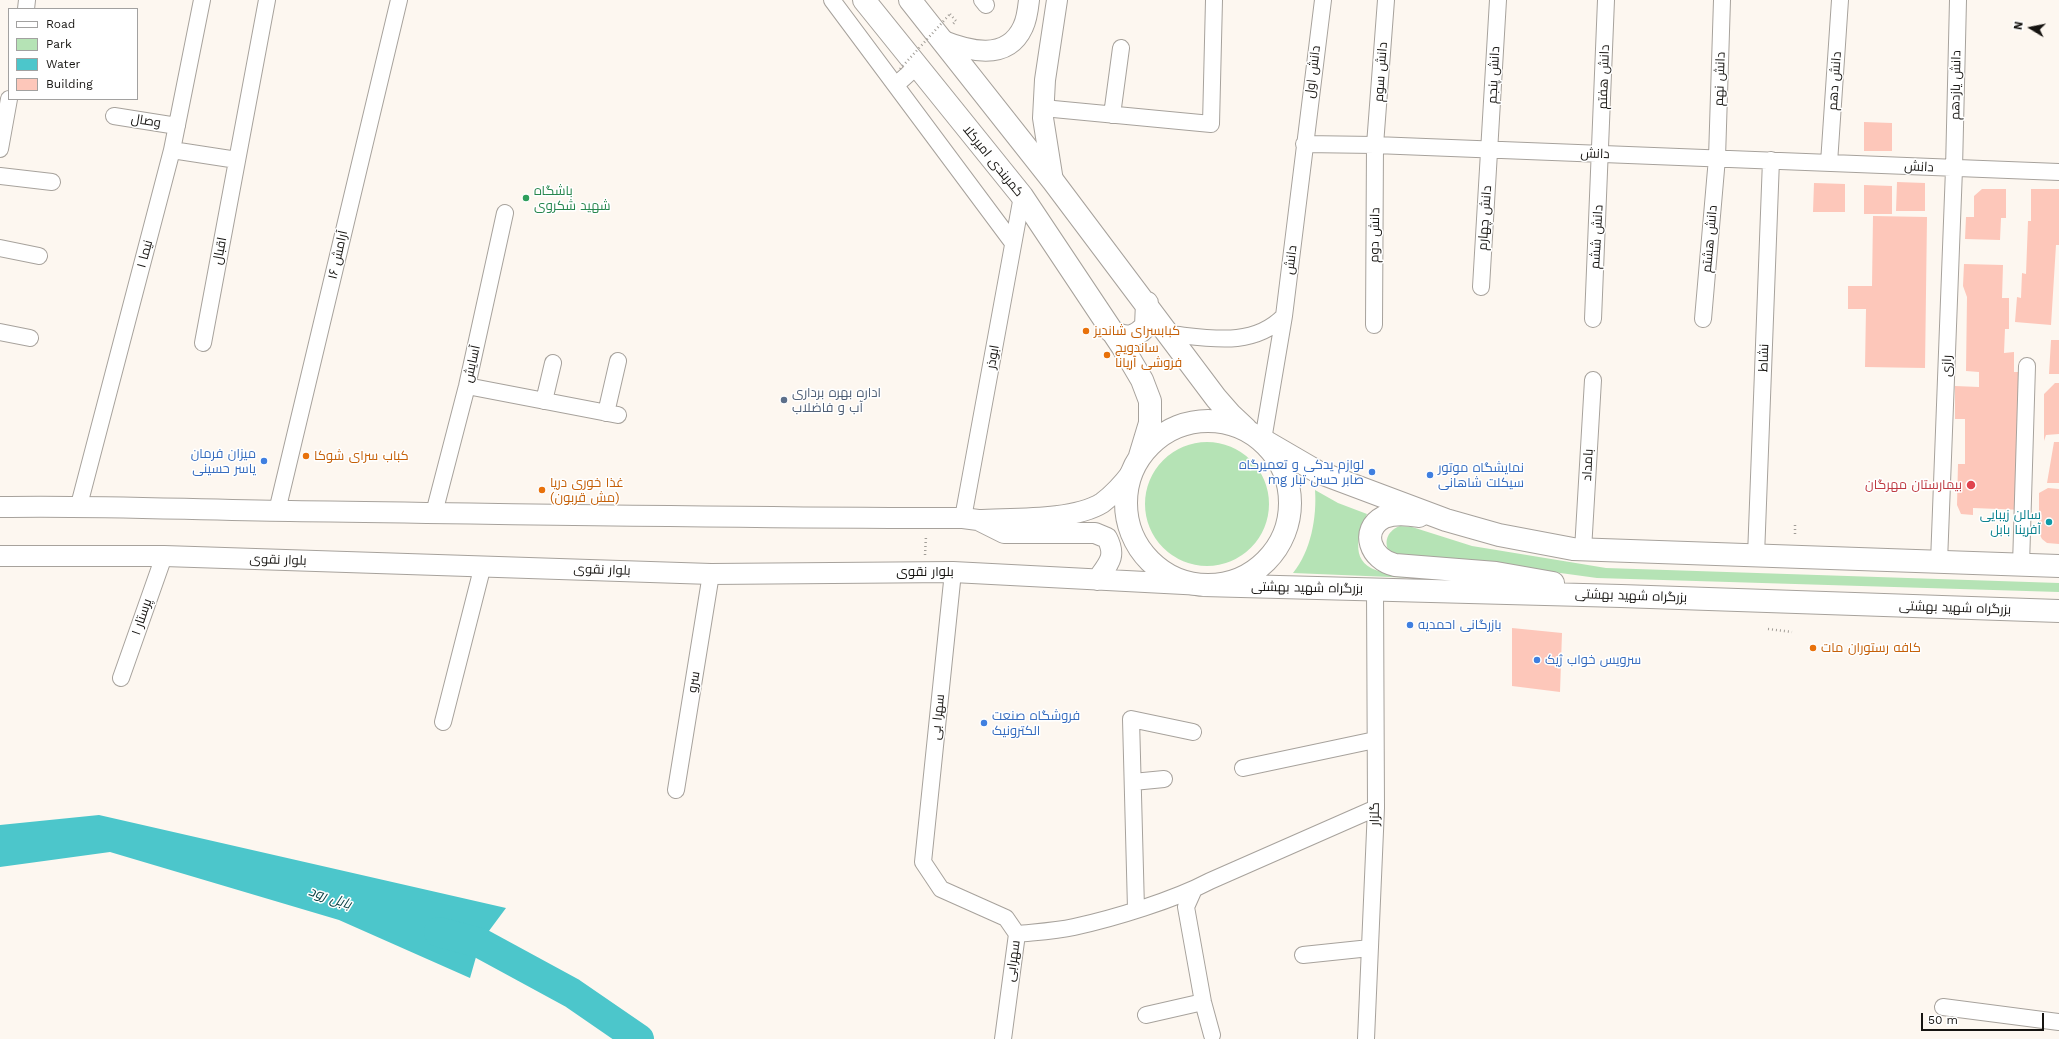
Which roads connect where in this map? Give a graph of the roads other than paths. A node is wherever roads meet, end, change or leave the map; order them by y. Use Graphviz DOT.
graph roads {
  1 [pos="202,0"];
  2 [pos="267,0"];
  3 [pos="400,0"];
  4 [pos="832,0"];
  5 [pos="864,0"];
  6 [pos="910,0"];
  7 [pos="1029,0"];
  8 [pos="1057,0"];
  9 [pos="1214,0"];
  10 [pos="1323,0"];
  11 [pos="1386,0"];
  12 [pos="1498,0"];
  13 [pos="1606,0"];
  14 [pos="1722,0"];
  15 [pos="1840,0"];
  16 [pos="1958,0"];
  17 [pos="941,40"];
  18 [pos="1121,48"];
  19 [pos="909,67"];
  20 [pos="896,85"];
  21 [pos="9,100"];
  22 [pos="1043,108"];
  23 [pos="1112,115"];
  24 [pos="114,116"];
  25 [pos="177,126"];
  26 [pos="1304,144"];
  27 [pos="1376,145"];
  28 [pos="0,149"];
  29 [pos="1490,149"];
  30 [pos="172,150"];
  31 [pos="1601,154"];
  32 [pos="1717,158"];
  33 [pos="237,160"];
  34 [pos="1771,160"];
  35 [pos="1830,163"];
  36 [pos="1954,169"];
  37 [pos="2059,172"];
  38 [pos="0,176"];
  39 [pos="1053,181"];
  40 [pos="52,182"];
  41 [pos="1022,196"];
  42 [pos="505,213"];
  43 [pos="1013,243"];
  44 [pos="0,248"];
  45 [pos="39,256"];
  46 [pos="1481,287"];
  47 [pos="1146,303"];
  48 [pos="1284,316"];
  49 [pos="1593,319"];
  50 [pos="1703,319"];
  51 [pos="1374,325"];
  52 [pos="1110,331"];
  53 [pos="0,332"];
  54 [pos="1169,334"];
  55 [pos="30,338"];
  56 [pos="203,343"];
  57 [pos="618,361"];
  58 [pos="553,363"];
  59 [pos="2027,366"];
  60 [pos="1593,380"];
  61 [pos="467,386"];
  62 [pos="544,401"];
  63 [pos="1254,434"];
  64 [pos="1136,464"];
  65 [pos="79,505"];
  66 [pos="0,507"];
  67 [pos="277,511"];
  68 [pos="434,513"];
  69 [pos="971,519"];
  70 [pos="1446,520"];
  71 [pos="1583,550"];
  72 [pos="0,556"];
  73 [pos="164,556"];
  74 [pos="1756,556"];
  75 [pos="1939,562"];
  76 [pos="483,565"];
  77 [pos="2021,565"];
  78 [pos="2059,566"];
  79 [pos="953,572"];
  80 [pos="711,574"];
  81 [pos="1097,580"];
  82 [pos="1203,585"];
  83 [pos="1375,589"];
  84 [pos="1621,596"];
  85 [pos="2059,611"];
  86 [pos="121,678"];
  87 [pos="443,722"];
  88 [pos="1193,732"];
  89 [pos="1375,740"];
  90 [pos="1243,768"];
  91 [pos="1164,780"];
  92 [pos="1133,782"];
  93 [pos="676,790"];
  94 [pos="1376,808"];
  95 [pos="923,862"];
  96 [pos="1194,889"];
  97 [pos="1136,909"];
  98 [pos="1017,934"];
  99 [pos="1370,948"];
  100 [pos="1303,955"];
  101 [pos="1203,1002"];
  102 [pos="1943,1006"];
  103 [pos="1146,1015"];
  104 [pos="2059,1022"];
  105 [pos="1212,1035"];
  106 [pos="1003,1039"];
  107 [pos="1366,1039"];
  1 -- 25 [label="street, نیما ۱"];
  2 -- 33 [label="street, اقبال"];
  3 -- 67 [label="street, آرامش ۱۶"];
  4 -- 20 [label="street"];
  5 -- 19 [label="highway, کمربندی امیرکلا"];
  6 -- 17 [label="highway"];
  7 -- 17 [label="main road"];
  8 -- 22 [label="main road"];
  9 -- 23 [label="street"];
  10 -- 26 [label="street, دانش اول"];
  11 -- 27 [label="street, دانش سوم"];
  12 -- 29 [label="street, دانش پنجم"];
  13 -- 31 [label="street, دانش هفتم"];
  14 -- 32 [label="street, دانش نهم"];
  15 -- 35 [label="street, دانش دهم"];
  16 -- 36 [label="street, دانش یازدهم"];
  17 -- 39 [label="highway"];
  18 -- 23 [label="street"];
  19 -- 20 [label="street"];
  19 -- 41 [label="highway, کمربندی امیرکلا"];
  20 -- 43 [label="street"];
  21 -- 28 [label="street"];
  22 -- 23 [label="street"];
  22 -- 39 [label="main road"];
  24 -- 25 [label="street, وصال"];
  25 -- 30 [label="street, نیما ۱"];
  26 -- 27 [label="street, دانش"];
  26 -- 48 [label="street, دانش"];
  27 -- 29 [label="street, دانش"];
  27 -- 51 [label="street, دانش دوم"];
  29 -- 31 [label="street, دانش"];
  29 -- 46 [label="street, دانش چهارم"];
  30 -- 33 [label="street"];
  30 -- 65 [label="street, نیما ۱"];
  31 -- 32 [label="street, دانش"];
  31 -- 49 [label="street, دانش ششم"];
  32 -- 34 [label="street, دانش"];
  32 -- 50 [label="street, دانش هشتم"];
  33 -- 56 [label="street, اقبال"];
  34 -- 35 [label="street, دانش"];
  34 -- 74 [label="street, نشاط"];
  35 -- 36 [label="street, دانش"];
  36 -- 37 [label="street, دانش"];
  36 -- 75 [label="street, رازی"];
  38 -- 40 [label="street"];
  39 -- 47 [label="highway"];
  41 -- 43 [label="street, ابوذر"];
  41 -- 52 [label="highway, کمربندی امیرکلا"];
  42 -- 61 [label="street, آسایش"];
  43 -- 69 [label="street, ابوذر"];
  44 -- 45 [label="street"];
  47 -- 52 [label="highway"];
  47 -- 54 [label="highway"];
  48 -- 54 [label="street"];
  48 -- 63 [label="street, دانش"];
  52 -- 64 [label="highway, کمربندی امیرکلا"];
  53 -- 55 [label="street"];
  54 -- 63 [label="highway"];
  57 -- 62 [label="street"];
  58 -- 62 [label="street"];
  59 -- 77 [label="street"];
  60 -- 71 [label="street, بامداد"];
  61 -- 62 [label="street"];
  61 -- 68 [label="street, آسایش"];
  63 -- 64 [label="highway"];
  63 -- 70 [label="highway"];
  63 -- 82 [label="highway"];
  64 -- 69 [label="main road"];
  64 -- 82 [label="highway, کمربندی امیرکلا"];
  65 -- 66 [label="main road"];
  65 -- 67 [label="main road"];
  67 -- 68 [label="main road"];
  68 -- 69 [label="main road"];
  69 -- 81 [label="main road"];
  70 -- 71 [label="highway"];
  70 -- 84 [label="highway"];
  71 -- 74 [label="highway"];
  72 -- 73 [label="main road, بلوار نقوی"];
  73 -- 76 [label="main road, بلوار نقوی"];
  73 -- 86 [label="street, پرستار ۱"];
  74 -- 75 [label="highway"];
  75 -- 77 [label="highway"];
  76 -- 80 [label="main road, بلوار نقوی"];
  76 -- 87 [label="street"];
  77 -- 78 [label="highway"];
  79 -- 80 [label="main road, بلوار نقوی"];
  79 -- 81 [label="main road, بلوار نقوی"];
  79 -- 95 [label="street, سهرا بی"];
  80 -- 93 [label="street, سرو"];
  81 -- 82 [label="main road, بلوار نقوی"];
  82 -- 83 [label="highway, بزرگراه شهید بهشتی"];
  83 -- 84 [label="highway, بزرگراه شهید بهشتی"];
  83 -- 89 [label="street, گلزار"];
  84 -- 85 [label="highway, بزرگراه شهید بهشتی"];
  88 -- 92 [label="street"];
  89 -- 90 [label="street"];
  89 -- 94 [label="street, گلزار"];
  91 -- 92 [label="street"];
  92 -- 97 [label="street"];
  94 -- 96 [label="street"];
  94 -- 99 [label="street, گلزار"];
  95 -- 98 [label="street, سهرابی"];
  96 -- 97 [label="street"];
  96 -- 101 [label="street"];
  97 -- 98 [label="street"];
  98 -- 106 [label="street, سهرابی"];
  99 -- 100 [label="street"];
  99 -- 107 [label="street, گلزار"];
  101 -- 103 [label="street"];
  101 -- 105 [label="street"];
  102 -- 104 [label="street"];
}
